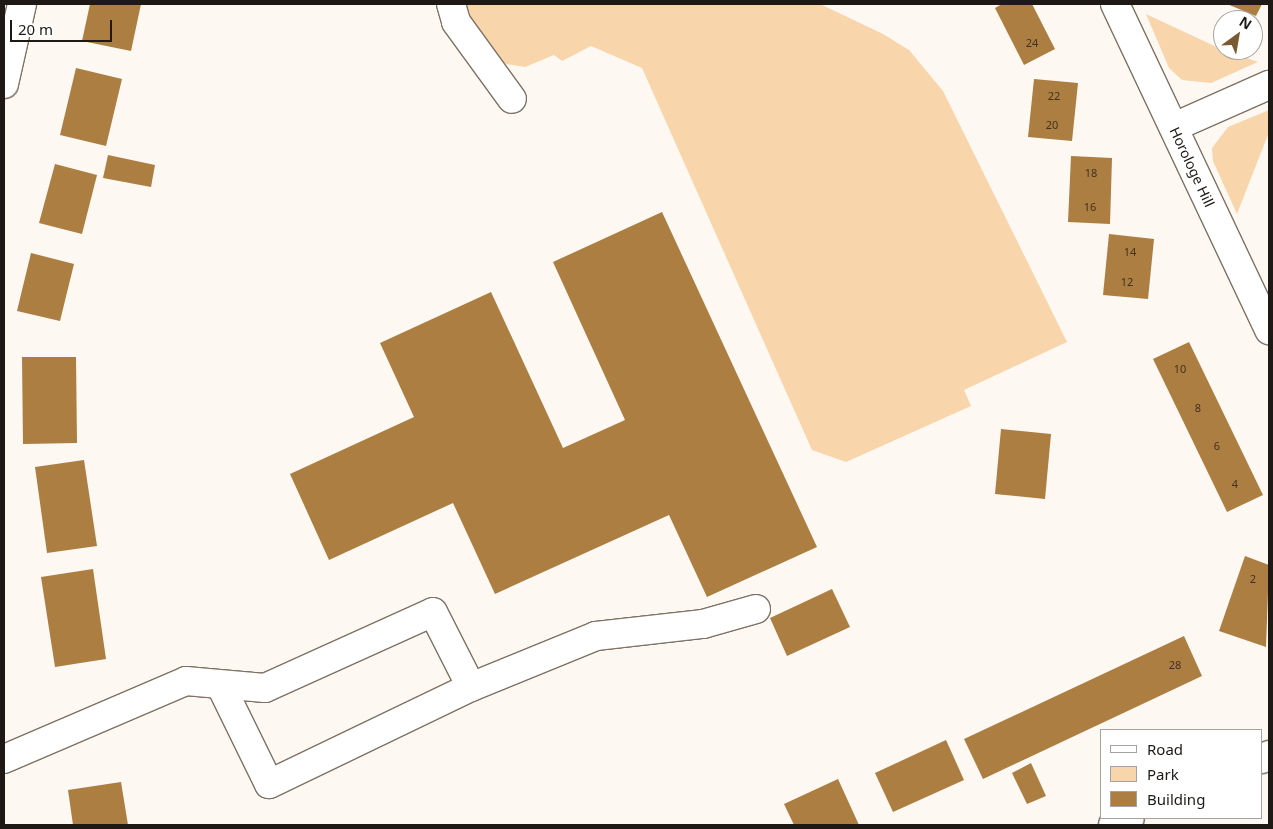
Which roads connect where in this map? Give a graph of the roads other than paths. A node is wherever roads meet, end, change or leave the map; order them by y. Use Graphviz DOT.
graph roads {
  1 [pos="22,4"];
  2 [pos="451,4"];
  3 [pos="1115,4"];
  4 [pos="4,84"];
  5 [pos="1269,84"];
  6 [pos="512,100"];
  7 [pos="1174,127"];
  8 [pos="1269,330"];
  9 [pos="756,610"];
  10 [pos="221,686"];
  11 [pos="471,687"];
  12 [pos="4,759"];
  13 [pos="1128,819"];
  14 [pos="1113,825"];
  1 -- 4 [label="street"];
  2 -- 6 [label="street"];
  3 -- 7 [label="street, Horologe Hill"];
  5 -- 7 [label="street"];
  7 -- 8 [label="street, Horologe Hill"];
  9 -- 11 [label="street"];
  10 -- 11 [label="street"];
  10 -- 11 [label="street"];
  10 -- 12 [label="street"];
  13 -- 14 [label="street"];
}
